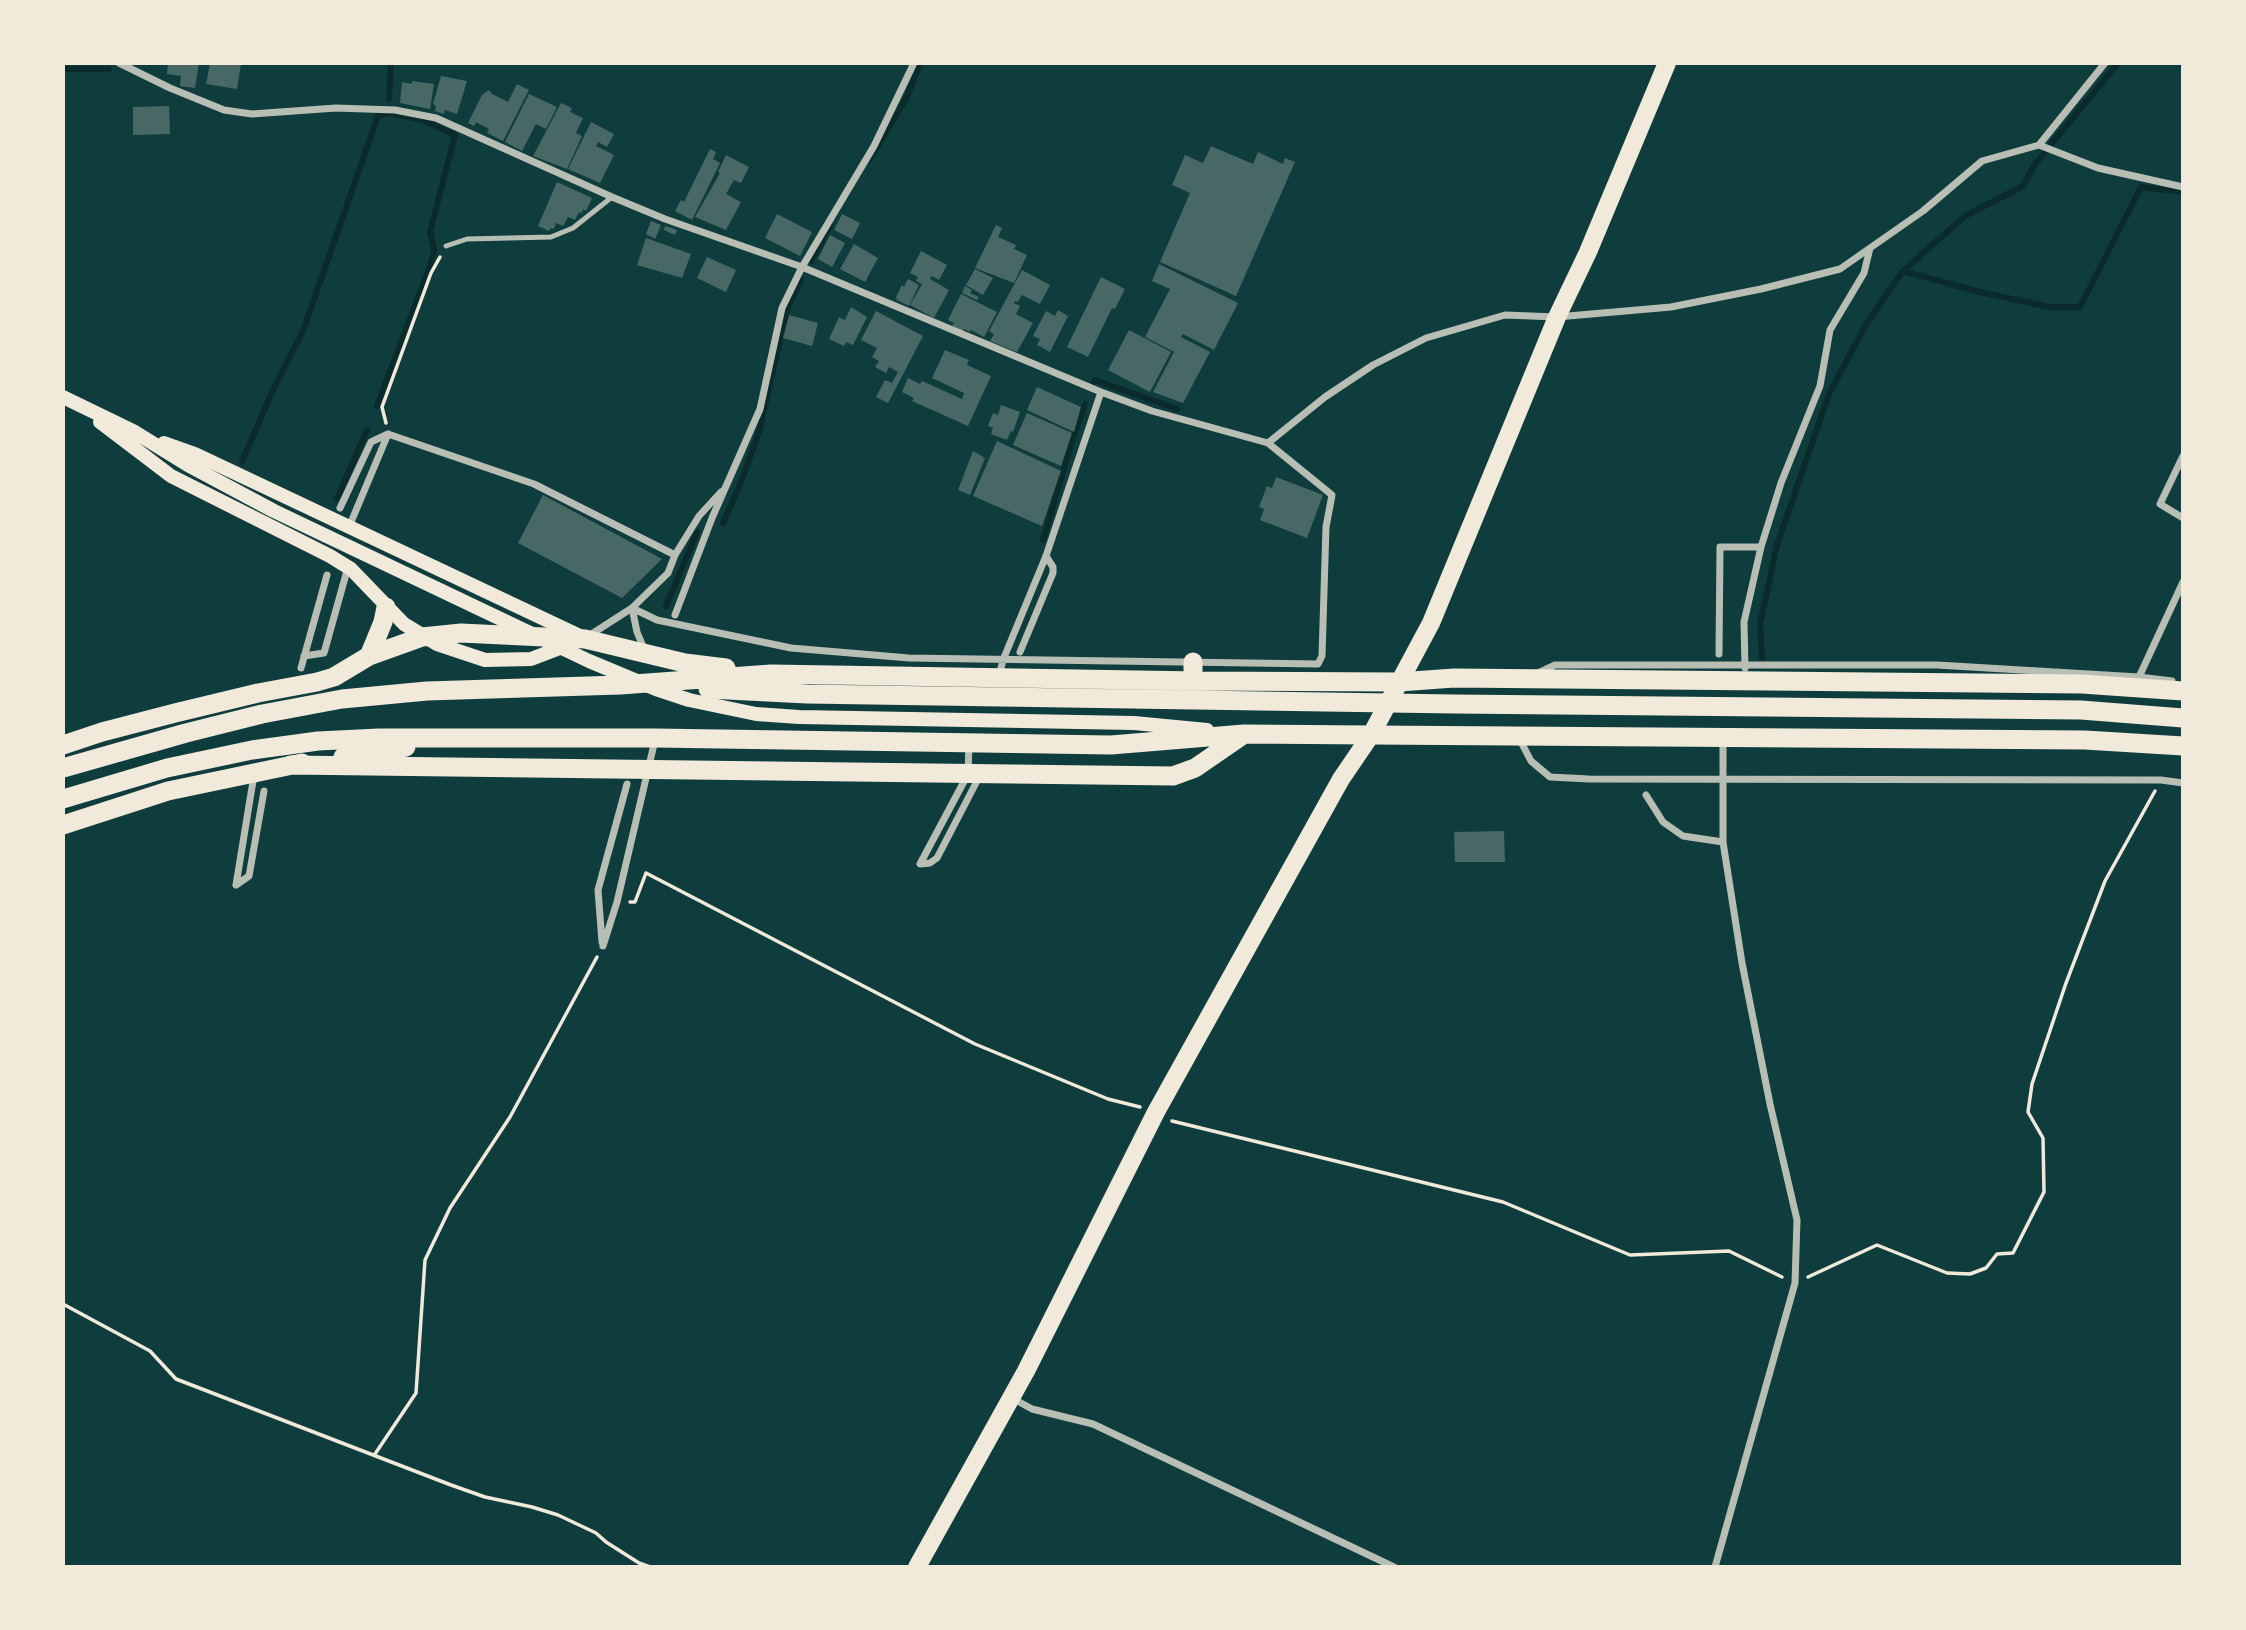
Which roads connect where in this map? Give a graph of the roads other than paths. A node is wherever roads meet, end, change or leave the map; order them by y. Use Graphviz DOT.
graph roads {
  1 [pos="119,63"];
  2 [pos="914,63"];
  3 [pos="1667,63"];
  4 [pos="2105,63"];
  5 [pos="2041,145"];
  6 [pos="2183,187"];
  7 [pos="612,197"];
  8 [pos="446,246"];
  9 [pos="1870,248"];
  10 [pos="802,267"];
  11 [pos="1558,317"];
  12 [pos="1101,392"];
  13 [pos="67,399"];
  14 [pos="133,431"];
  15 [pos="388,434"];
  16 [pos="1268,443"];
  17 [pos="2183,456"];
  18 [pos="726,486"];
  19 [pos="340,508"];
  20 [pos="2183,518"];
  21 [pos="349,527"];
  22 [pos="1761,547"];
  23 [pos="675,555"];
  24 [pos="1046,556"];
  25 [pos="348,567"];
  26 [pos="327,575"];
  27 [pos="2183,582"];
  28 [pos="386,607"];
  29 [pos="632,608"];
  30 [pos="675,615"];
  31 [pos="422,637"];
  32 [pos="585,639"];
  33 [pos="1020,652"];
  34 [pos="646,653"];
  35 [pos="1719,654"];
  36 [pos="304,656"];
  37 [pos="369,656"];
  38 [pos="301,667"];
  39 [pos="912,667"];
  40 [pos="1001,668"];
  41 [pos="1193,671"];
  42 [pos="1745,673"];
  43 [pos="771,674"];
  44 [pos="2139,677"];
  45 [pos="1399,682"];
  46 [pos="2183,683"];
  47 [pos="620,685"];
  48 [pos="2183,691"];
  49 [pos="2183,718"];
  50 [pos="1244,734"];
  51 [pos="1371,734"];
  52 [pos="1517,736"];
  53 [pos="455,737"];
  54 [pos="1723,737"];
  55 [pos="655,738"];
  56 [pos="968,743"];
  57 [pos="63,745"];
  58 [pos="2183,746"];
  59 [pos="290,765"];
  60 [pos="63,768"];
  61 [pos="647,770"];
  62 [pos="255,771"];
  63 [pos="973,777"];
  64 [pos="1723,778"];
  65 [pos="626,783"];
  66 [pos="2183,783"];
  67 [pos="264,791"];
  68 [pos="1646,795"];
  69 [pos="63,799"];
  70 [pos="63,825"];
  71 [pos="1723,842"];
  72 [pos="1012,1398"];
  73 [pos="917,1567"];
  74 [pos="1394,1567"];
  75 [pos="1715,1567"];
  1 -- 7 [label="street"];
  2 -- 10 [label="street"];
  3 -- 11 [label="main road"];
  4 -- 5 [label="street"];
  5 -- 6 [label="street"];
  5 -- 9 [label="street"];
  7 -- 8 [label="lane"];
  7 -- 10 [label="street"];
  9 -- 11 [label="street"];
  9 -- 22 [label="street"];
  10 -- 12 [label="street"];
  10 -- 18 [label="street"];
  11 -- 16 [label="street"];
  11 -- 45 [label="main road"];
  12 -- 16 [label="street"];
  12 -- 24 [label="street"];
  13 -- 14 [label="main road"];
  13 -- 25 [label="main road"];
  14 -- 21 [label="main road"];
  14 -- 50 [label="main road"];
  15 -- 19 [label="street"];
  15 -- 21 [label="street"];
  15 -- 23 [label="street"];
  16 -- 41 [label="street"];
  17 -- 20 [label="street"];
  18 -- 23 [label="street"];
  18 -- 30 [label="street"];
  21 -- 32 [label="main road"];
  22 -- 35 [label="street"];
  22 -- 42 [label="street"];
  23 -- 29 [label="street"];
  24 -- 33 [label="street"];
  24 -- 40 [label="street"];
  25 -- 28 [label="main road"];
  25 -- 36 [label="street"];
  26 -- 36 [label="street"];
  27 -- 44 [label="street"];
  28 -- 31 [label="main road"];
  28 -- 37 [label="highway"];
  29 -- 32 [label="street"];
  29 -- 34 [label="street"];
  29 -- 39 [label="street"];
  31 -- 32 [label="highway"];
  31 -- 37 [label="highway"];
  32 -- 34 [label="highway"];
  34 -- 43 [label="highway"];
  36 -- 38 [label="street"];
  37 -- 57 [label="highway"];
  39 -- 40 [label="highway"];
  39 -- 43 [label="highway"];
  40 -- 41 [label="highway"];
  41 -- 45 [label="highway"];
  42 -- 44 [label="street"];
  42 -- 45 [label="highway"];
  42 -- 48 [label="highway"];
  43 -- 47 [label="highway"];
  44 -- 46 [label="street"];
  45 -- 51 [label="main road"];
  47 -- 49 [label="highway"];
  47 -- 60 [label="highway"];
  50 -- 51 [label="highway"];
  50 -- 56 [label="highway"];
  50 -- 63 [label="highway"];
  51 -- 52 [label="highway"];
  51 -- 72 [label="main road"];
  52 -- 54 [label="highway"];
  52 -- 64 [label="street"];
  53 -- 55 [label="highway"];
  53 -- 59 [label="highway"];
  53 -- 69 [label="highway"];
  54 -- 58 [label="highway"];
  54 -- 64 [label="street"];
  55 -- 56 [label="highway"];
  55 -- 61 [label="street"];
  56 -- 63 [label="street"];
  59 -- 61 [label="highway"];
  59 -- 62 [label="highway"];
  61 -- 63 [label="highway"];
  61 -- 65 [label="street"];
  62 -- 67 [label="street"];
  62 -- 70 [label="highway"];
  63 -- 63 [label="street"];
  64 -- 66 [label="street"];
  64 -- 71 [label="street"];
  68 -- 71 [label="street"];
  71 -- 75 [label="street"];
  72 -- 73 [label="main road"];
  72 -- 74 [label="street"];
}
